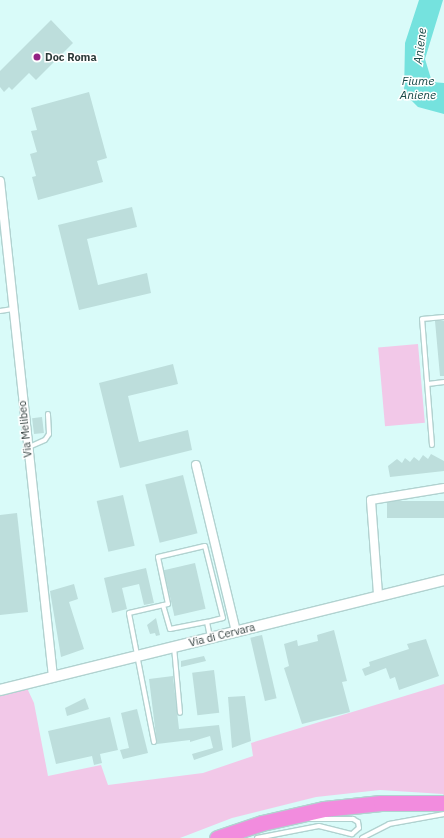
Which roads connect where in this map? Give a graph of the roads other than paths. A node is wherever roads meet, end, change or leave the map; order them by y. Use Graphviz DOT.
graph roads {
  1 [pos="0,181"];
  2 [pos="14,309"];
  3 [pos="0,311"];
  4 [pos="444,317"];
  5 [pos="444,382"];
  6 [pos="428,384"];
  7 [pos="48,414"];
  8 [pos="432,445"];
  9 [pos="26,448"];
  10 [pos="196,465"];
  11 [pos="444,488"];
  12 [pos="444,580"];
  13 [pos="378,594"];
  14 [pos="164,605"];
  15 [pos="207,622"];
  16 [pos="236,631"];
  17 [pos="210,638"];
  18 [pos="174,646"];
  19 [pos="139,655"];
  20 [pos="53,676"];
  21 [pos="0,690"];
  22 [pos="180,713"];
  23 [pos="154,742"];
  24 [pos="444,803"];
  25 [pos="444,814"];
  26 [pos="255,832"];
  27 [pos="217,838"];
  28 [pos="362,838"];
  1 -- 2 [label="street, Via Melibeo"];
  2 -- 3 [label="lane"];
  2 -- 9 [label="street, Via Melibeo"];
  4 -- 6 [label="lane"];
  5 -- 6 [label="lane"];
  6 -- 8 [label="lane"];
  7 -- 9 [label="lane"];
  9 -- 20 [label="street, Via Melibeo"];
  10 -- 16 [label="street"];
  11 -- 13 [label="street"];
  12 -- 13 [label="street, Via di Cervara"];
  13 -- 16 [label="street, Via di Cervara"];
  14 -- 15 [label="lane"];
  14 -- 15 [label="lane"];
  14 -- 19 [label="lane"];
  15 -- 17 [label="lane"];
  16 -- 17 [label="street, Via di Cervara"];
  17 -- 18 [label="street, Via di Cervara"];
  18 -- 19 [label="street, Via di Cervara"];
  18 -- 22 [label="lane"];
  19 -- 20 [label="street, Via di Cervara"];
  19 -- 23 [label="lane"];
  20 -- 21 [label="street, Via di Cervara"];
  24 -- 26 [label="highway"];
  25 -- 28 [label="lane"];
  26 -- 26 [label="lane"];
  26 -- 27 [label="highway"];
}
